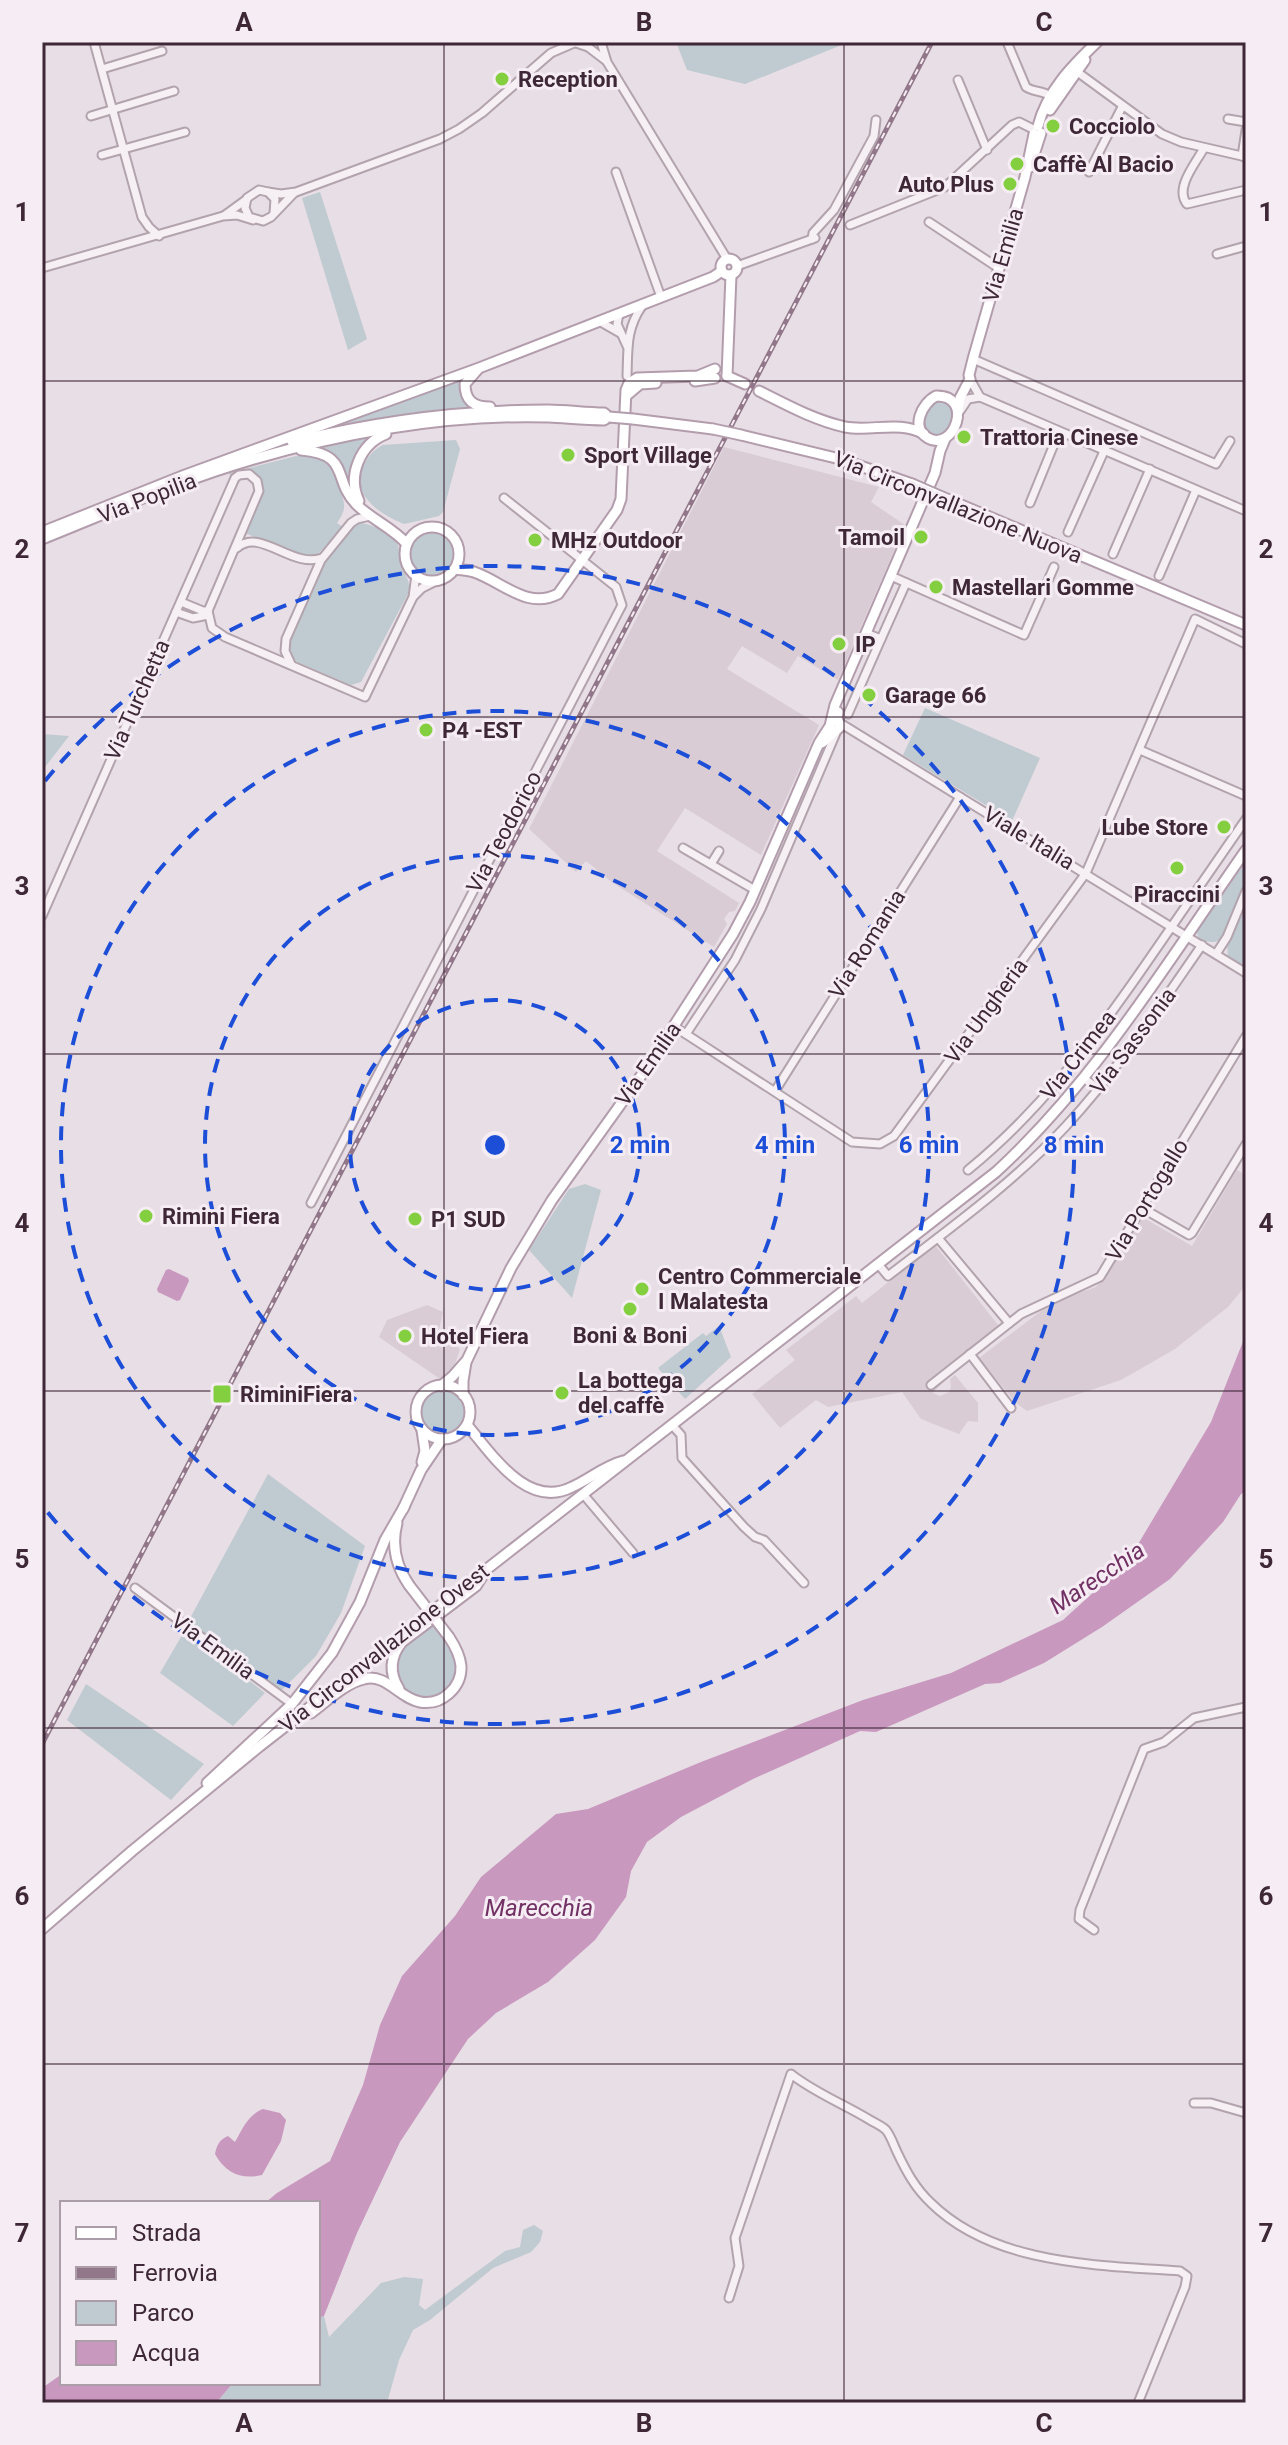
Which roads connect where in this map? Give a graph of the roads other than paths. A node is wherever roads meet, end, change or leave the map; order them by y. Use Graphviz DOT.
graph roads {
  1 [pos="94,42"];
  2 [pos="558,42"];
  3 [pos="593,42"];
  4 [pos="601,42"];
  5 [pos="1007,42"];
  6 [pos="576,43"];
  7 [pos="1095,44"];
  8 [pos="162,51"];
  9 [pos="551,53"];
  10 [pos="607,62"];
  11 [pos="102,69"];
  12 [pos="1076,71"];
  13 [pos="958,80"];
  14 [pos="174,91"];
  15 [pos="1051,96"];
  16 [pos="1122,107"];
  17 [pos="113,109"];
  18 [pos="91,116"];
  19 [pos="1228,119"];
  20 [pos="876,120"];
  21 [pos="1246,122"];
  22 [pos="1038,130"];
  23 [pos="1246,130"];
  24 [pos="185,132"];
  25 [pos="1204,148"];
  26 [pos="123,149"];
  27 [pos="987,150"];
  28 [pos="102,155"];
  29 [pos="1244,156"];
  30 [pos="616,172"];
  31 [pos="1089,172"];
  32 [pos="1246,190"];
  33 [pos="268,192"];
  34 [pos="296,192"];
  35 [pos="247,198"];
  36 [pos="274,213"];
  37 [pos="223,216"];
  38 [pos="142,217"];
  39 [pos="253,220"];
  40 [pos="929,222"];
  41 [pos="850,225"];
  42 [pos="159,236"];
  43 [pos="134,242"];
  44 [pos="1246,246"];
  45 [pos="1217,254"];
  46 [pos="727,259"];
  47 [pos="42,268"];
  48 [pos="1000,269"];
  49 [pos="730,271"];
  50 [pos="661,297"];
  51 [pos="644,304"];
  52 [pos="619,314"];
  53 [pos="599,321"];
  54 [pos="630,329"];
  55 [pos="620,333"];
  56 [pos="628,348"];
  57 [pos="973,359"];
  58 [pos="479,368"];
  59 [pos="721,372"];
  60 [pos="627,376"];
  61 [pos="970,377"];
  62 [pos="745,384"];
  63 [pos="759,391"];
  64 [pos="947,397"];
  65 [pos="980,397"];
  66 [pos="550,410"];
  67 [pos="921,413"];
  68 [pos="958,414"];
  69 [pos="609,417"];
  70 [pos="439,423"];
  71 [pos="896,427"];
  72 [pos="1059,432"];
  73 [pos="926,436"];
  74 [pos="945,439"];
  75 [pos="1230,441"];
  76 [pos="1105,449"];
  77 [pos="289,450"];
  78 [pos="251,456"];
  79 [pos="937,465"];
  80 [pos="1150,469"];
  81 [pos="1196,490"];
  82 [pos="504,498"];
  83 [pos="1030,503"];
  84 [pos="362,508"];
  85 [pos="1246,511"];
  86 [pos="370,516"];
  87 [pos="42,532"];
  88 [pos="1068,532"];
  89 [pos="42,539"];
  90 [pos="410,539"];
  91 [pos="233,553"];
  92 [pos="1113,554"];
  93 [pos="324,556"];
  94 [pos="460,556"];
  95 [pos="582,562"];
  96 [pos="1054,567"];
  97 [pos="455,569"];
  98 [pos="473,572"];
  99 [pos="416,575"];
  100 [pos="891,576"];
  101 [pos="1159,576"];
  102 [pos="436,581"];
  103 [pos="906,583"];
  104 [pos="413,597"];
  105 [pos="181,602"];
  106 [pos="176,612"];
  107 [pos="208,613"];
  108 [pos="1244,628"];
  109 [pos="866,633"];
  110 [pos="881,639"];
  111 [pos="1246,644"];
  112 [pos="292,665"];
  113 [pos="844,684"];
  114 [pos="859,690"];
  115 [pos="848,714"];
  116 [pos="836,725"];
  117 [pos="1140,750"];
  118 [pos="809,766"];
  119 [pos="820,771"];
  120 [pos="1246,796"];
  121 [pos="960,797"];
  122 [pos="1246,819"];
  123 [pos="683,848"];
  124 [pos="1246,850"];
  125 [pos="719,851"];
  126 [pos="711,864"];
  127 [pos="1086,873"];
  128 [pos="755,890"];
  129 [pos="1246,891"];
  130 [pos="745,913"];
  131 [pos="42,916"];
  132 [pos="756,919"];
  133 [pos="1173,927"];
  134 [pos="1186,935"];
  135 [pos="1202,945"];
  136 [pos="1216,954"];
  137 [pos="1246,973"];
  138 [pos="675,1027"];
  139 [pos="686,1034"];
  140 [pos="1246,1036"];
  141 [pos="1085,1079"];
  142 [pos="1098,1089"];
  143 [pos="775,1091"];
  144 [pos="1246,1144"];
  145 [pos="324,1151"];
  146 [pos="335,1156"];
  147 [pos="968,1170"];
  148 [pos="964,1198"];
  149 [pos="311,1203"];
  150 [pos="1142,1208"];
  151 [pos="973,1210"];
  152 [pos="938,1238"];
  153 [pos="878,1264"];
  154 [pos="1009,1323"];
  155 [pos="970,1354"];
  156 [pos="467,1360"];
  157 [pos="931,1385"];
  158 [pos="441,1386"];
  159 [pos="463,1395"];
  160 [pos="1011,1408"];
  161 [pos="467,1425"];
  162 [pos="672,1425"];
  163 [pos="422,1429"];
  164 [pos="442,1439"];
  165 [pos="626,1461"];
  166 [pos="421,1470"];
  167 [pos="583,1494"];
  168 [pos="404,1507"];
  169 [pos="633,1553"];
  170 [pos="488,1567"];
  171 [pos="804,1583"];
  172 [pos="135,1588"];
  173 [pos="404,1695"];
  174 [pos="292,1704"];
  175 [pos="1246,1707"];
  176 [pos="260,1746"];
  177 [pos="187,1806"];
  178 [pos="42,1929"];
  179 [pos="1094,1930"];
  180 [pos="1194,2103"];
  181 [pos="1246,2113"];
  182 [pos="729,2298"];
  183 [pos="1138,2403"];
  1 -- 11 [label="street"];
  2 -- 9 [label="street"];
  3 -- 6 [label="street"];
  4 -- 10 [label="street"];
  5 -- 15 [label="street"];
  6 -- 9 [label="street"];
  6 -- 10 [label="street"];
  7 -- 12 [label="main road"];
  7 -- 15 [label="main road"];
  8 -- 11 [label="street"];
  9 -- 34 [label="street"];
  10 -- 46 [label="street"];
  11 -- 17 [label="street"];
  12 -- 16 [label="street"];
  12 -- 22 [label="main road"];
  13 -- 27 [label="street"];
  14 -- 17 [label="street"];
  15 -- 22 [label="main road"];
  16 -- 25 [label="street"];
  16 -- 31 [label="street"];
  17 -- 18 [label="street"];
  17 -- 26 [label="street"];
  19 -- 21 [label="street"];
  20 -- 49 [label="street"];
  22 -- 27 [label="street"];
  22 -- 48 [label="main road, Via Emilia"];
  23 -- 29 [label="street"];
  24 -- 26 [label="street"];
  25 -- 29 [label="street"];
  25 -- 32 [label="street"];
  26 -- 28 [label="street"];
  26 -- 38 [label="street"];
  27 -- 41 [label="street"];
  30 -- 50 [label="street"];
  33 -- 34 [label="street"];
  33 -- 35 [label="street"];
  33 -- 36 [label="street"];
  34 -- 36 [label="street"];
  35 -- 37 [label="street"];
  35 -- 39 [label="street"];
  36 -- 39 [label="street"];
  37 -- 39 [label="street"];
  37 -- 42 [label="street"];
  38 -- 42 [label="street"];
  38 -- 43 [label="street"];
  40 -- 48 [label="street"];
  42 -- 43 [label="street"];
  43 -- 47 [label="street"];
  44 -- 45 [label="street"];
  46 -- 49 [label="main road"];
  48 -- 57 [label="main road, Via Emilia"];
  49 -- 50 [label="main road"];
  49 -- 59 [label="main road"];
  50 -- 51 [label="main road"];
  51 -- 52 [label="main road"];
  51 -- 54 [label="street"];
  52 -- 53 [label="main road"];
  52 -- 54 [label="street"];
  52 -- 55 [label="street"];
  53 -- 55 [label="street"];
  53 -- 58 [label="main road"];
  54 -- 56 [label="street"];
  55 -- 56 [label="street"];
  56 -- 60 [label="street"];
  57 -- 61 [label="main road, Via Emilia"];
  57 -- 75 [label="street"];
  58 -- 66 [label="main road"];
  58 -- 78 [label="main road"];
  59 -- 62 [label="main road"];
  59 -- 95 [label="main road"];
  61 -- 64 [label="main road"];
  61 -- 65 [label="street"];
  61 -- 68 [label="main road, Via Emilia"];
  63 -- 71 [label="main road"];
  64 -- 67 [label="main road"];
  64 -- 68 [label="main road"];
  65 -- 68 [label="street"];
  65 -- 72 [label="street"];
  66 -- 69 [label="main road, Via Circonvallazione Nuova"];
  66 -- 78 [label="main road, Via Circonvallazione Nuova"];
  67 -- 71 [label="main road"];
  67 -- 73 [label="main road"];
  68 -- 74 [label="main road"];
  69 -- 70 [label="main road, Via Circonvallazione Nuova"];
  69 -- 108 [label="main road, Via Circonvallazione Nuova, bridge"];
  70 -- 77 [label="main road, Via Circonvallazione Nuova"];
  70 -- 84 [label="main road"];
  71 -- 73 [label="main road"];
  72 -- 76 [label="street"];
  72 -- 83 [label="street"];
  73 -- 74 [label="main road"];
  73 -- 79 [label="main road"];
  74 -- 79 [label="main road, Via Emilia"];
  76 -- 80 [label="street"];
  76 -- 88 [label="street"];
  77 -- 78 [label="main road, Via Circonvallazione Nuova"];
  77 -- 84 [label="main road"];
  78 -- 87 [label="main road, Via Popilia"];
  78 -- 89 [label="main road, Via Popilia"];
  79 -- 100 [label="main road, Via Emilia"];
  80 -- 81 [label="street"];
  80 -- 92 [label="street"];
  81 -- 85 [label="street"];
  81 -- 101 [label="street"];
  82 -- 95 [label="street, Via Teodorico"];
  84 -- 86 [label="main road"];
  86 -- 90 [label="main road"];
  86 -- 93 [label="street"];
  90 -- 94 [label="main road"];
  90 -- 99 [label="main road"];
  91 -- 93 [label="street"];
  91 -- 105 [label="street, Via Turchetta"];
  91 -- 107 [label="street"];
  93 -- 112 [label="street"];
  94 -- 97 [label="main road"];
  94 -- 98 [label="main road"];
  95 -- 98 [label="main road"];
  95 -- 146 [label="street, Via Teodorico"];
  96 -- 103 [label="street"];
  97 -- 98 [label="main road"];
  97 -- 102 [label="main road"];
  99 -- 102 [label="main road"];
  99 -- 104 [label="street"];
  100 -- 103 [label="street"];
  100 -- 109 [label="main road, Via Emilia"];
  102 -- 104 [label="street"];
  103 -- 110 [label="street"];
  104 -- 112 [label="street"];
  105 -- 106 [label="street, Via Turchetta"];
  105 -- 107 [label="street"];
  106 -- 107 [label="street"];
  106 -- 131 [label="street, Via Turchetta"];
  107 -- 112 [label="street"];
  109 -- 110 [label="street"];
  109 -- 113 [label="main road, Via Emilia"];
  110 -- 114 [label="street"];
  111 -- 117 [label="street, Via Ungheria"];
  113 -- 114 [label="street"];
  113 -- 116 [label="main road, Via Emilia"];
  114 -- 115 [label="street"];
  116 -- 118 [label="main road, Via Emilia"];
  116 -- 119 [label="street"];
  116 -- 121 [label="street, Viale Italia"];
  117 -- 120 [label="street"];
  117 -- 127 [label="street, Via Ungheria"];
  118 -- 119 [label="street"];
  118 -- 128 [label="main road, Via Emilia"];
  119 -- 132 [label="street"];
  121 -- 127 [label="street, Viale Italia"];
  121 -- 143 [label="street, Via Romania"];
  122 -- 133 [label="street, Via Crimea"];
  123 -- 126 [label="street"];
  124 -- 134 [label="main road, Via Circonvallazione Ovest"];
  125 -- 126 [label="street"];
  126 -- 128 [label="street"];
  127 -- 133 [label="street, Viale Italia"];
  127 -- 143 [label="street, Via Ungheria"];
  128 -- 130 [label="main road, Via Emilia"];
  129 -- 136 [label="street"];
  130 -- 132 [label="street"];
  130 -- 138 [label="main road, Via Emilia"];
  132 -- 139 [label="street"];
  133 -- 134 [label="street, Viale Italia"];
  133 -- 147 [label="street, Via Crimea"];
  134 -- 135 [label="street, Viale Italia"];
  134 -- 141 [label="main road, Via Circonvallazione Ovest"];
  135 -- 136 [label="street, Viale Italia"];
  135 -- 142 [label="street, Via Sassonia"];
  136 -- 137 [label="street, Viale Italia"];
  138 -- 139 [label="street"];
  138 -- 156 [label="main road, Via Emilia"];
  139 -- 143 [label="street"];
  140 -- 150 [label="street, Via Portogallo"];
  141 -- 142 [label="street"];
  141 -- 148 [label="main road, Via Circonvallazione Ovest"];
  142 -- 151 [label="street, Via Sassonia"];
  144 -- 150 [label="street"];
  145 -- 146 [label="street"];
  146 -- 149 [label="street, Via Teodorico"];
  148 -- 151 [label="street"];
  148 -- 153 [label="main road, Via Circonvallazione Ovest"];
  150 -- 154 [label="street, Via Portogallo"];
  151 -- 152 [label="street, Via Sassonia"];
  152 -- 153 [label="street, Via Sassonia"];
  152 -- 154 [label="street"];
  153 -- 162 [label="main road, Via Circonvallazione Ovest"];
  154 -- 155 [label="street, Via Portogallo"];
  155 -- 157 [label="street, Via Portogallo"];
  155 -- 160 [label="street"];
  156 -- 158 [label="main road, Via Emilia"];
  156 -- 159 [label="main road, Via Emilia"];
  158 -- 159 [label="main road"];
  158 -- 163 [label="main road"];
  159 -- 161 [label="main road"];
  161 -- 164 [label="main road"];
  161 -- 165 [label="main road"];
  162 -- 165 [label="main road, Via Circonvallazione Ovest"];
  162 -- 171 [label="street"];
  163 -- 164 [label="main road"];
  163 -- 166 [label="main road"];
  164 -- 166 [label="main road"];
  165 -- 167 [label="main road, Via Circonvallazione Ovest"];
  166 -- 168 [label="main road"];
  167 -- 169 [label="street"];
  167 -- 170 [label="main road, Via Circonvallazione Ovest"];
  168 -- 173 [label="main road, bridge"];
  168 -- 174 [label="main road"];
  170 -- 173 [label="main road"];
  170 -- 176 [label="main road, Via Circonvallazione Ovest"];
  172 -- 174 [label="street, Via Emilia"];
  173 -- 176 [label="main road"];
  174 -- 177 [label="main road"];
  175 -- 179 [label="street"];
  176 -- 177 [label="main road, Via Circonvallazione Ovest"];
  177 -- 178 [label="main road"];
  180 -- 181 [label="street"];
  182 -- 183 [label="street"];
}
